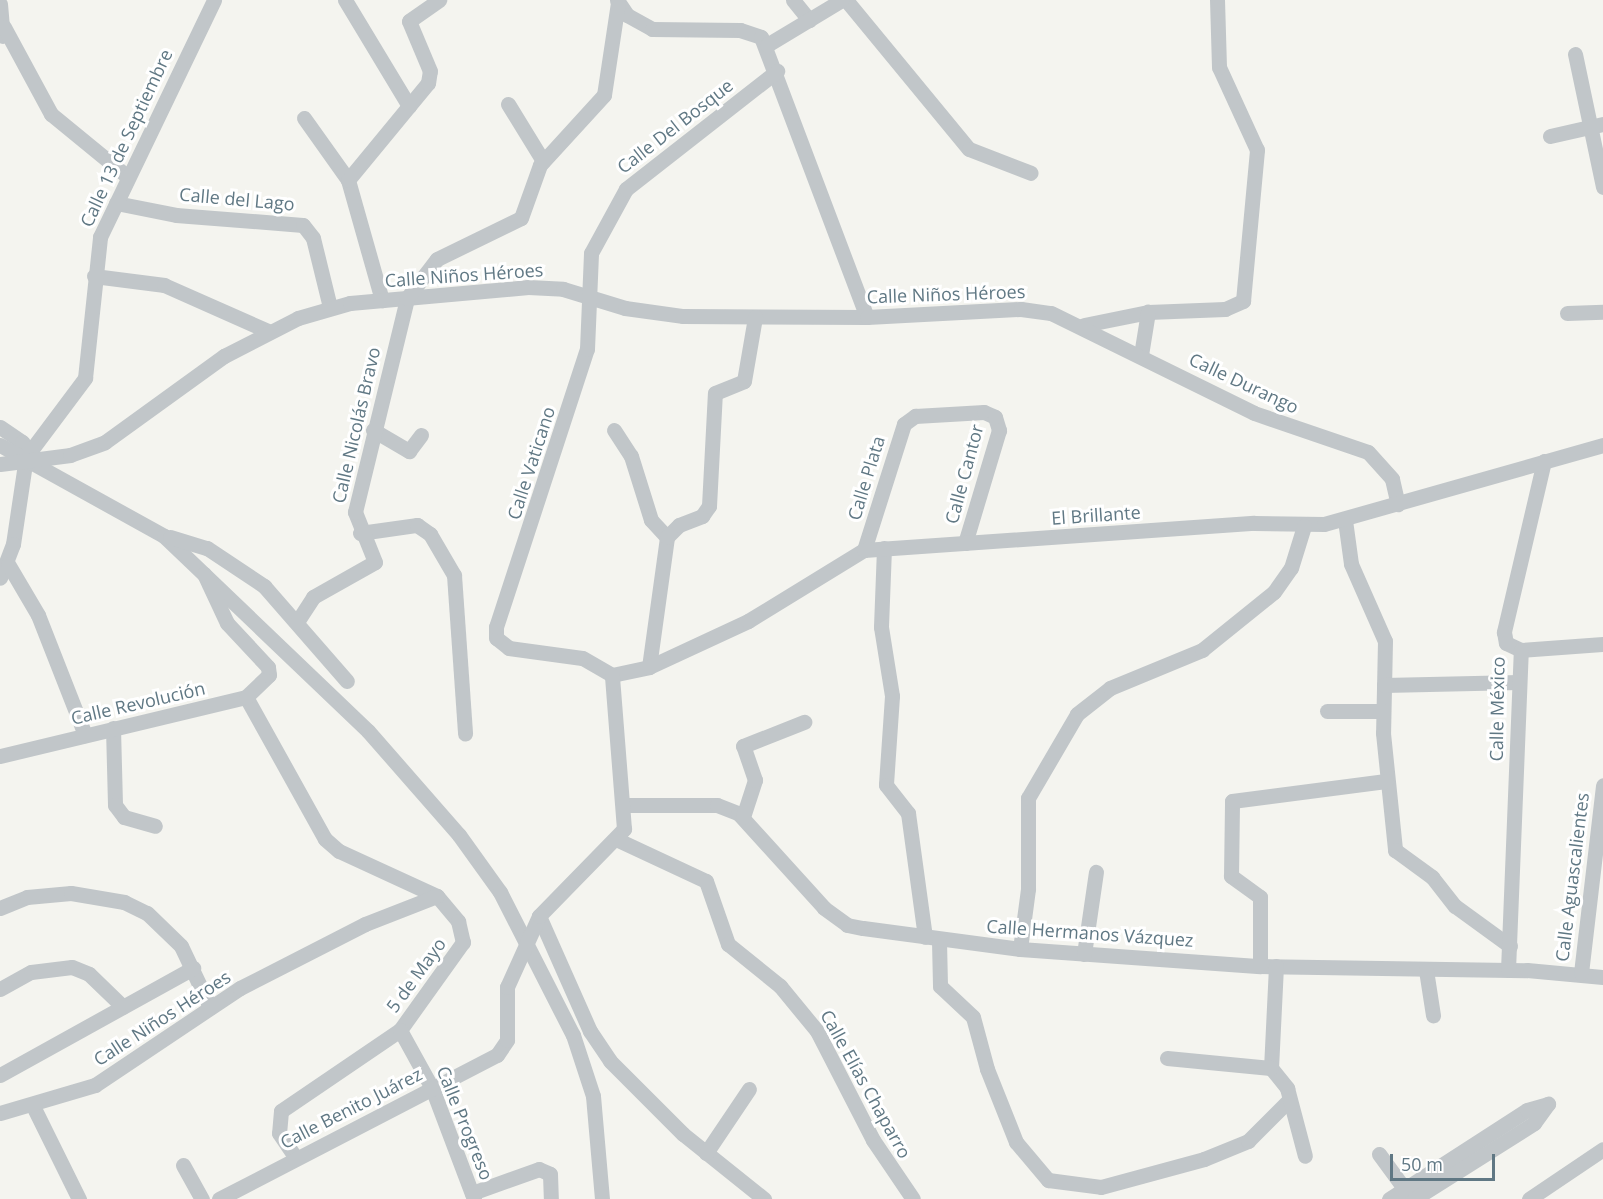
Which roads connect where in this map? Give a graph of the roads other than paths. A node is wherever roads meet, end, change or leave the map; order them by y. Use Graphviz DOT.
graph roads {
  1 [pos="214,0"];
  2 [pos="345,0"];
  3 [pos="439,0"];
  4 [pos="793,0"];
  5 [pos="844,0"];
  6 [pos="1218,0"];
  7 [pos="618,1"];
  8 [pos="0,4"];
  9 [pos="809,20"];
  10 [pos="4,27"];
  11 [pos="0,45"];
  12 [pos="767,45"];
  13 [pos="1575,54"];
  14 [pos="777,71"];
  15 [pos="508,104"];
  16 [pos="409,106"];
  17 [pos="304,118"];
  18 [pos="1597,126"];
  19 [pos="1550,136"];
  20 [pos="543,161"];
  21 [pos="1031,173"];
  22 [pos="128,177"];
  23 [pos="348,180"];
  24 [pos="1603,187"];
  25 [pos="116,203"];
  26 [pos="591,252"];
  27 [pos="94,276"];
  28 [pos="590,296"];
  29 [pos="407,298"];
  30 [pos="382,300"];
  31 [pos="330,307"];
  32 [pos="1148,312"];
  33 [pos="1603,312"];
  34 [pos="1567,313"];
  35 [pos="754,317"];
  36 [pos="867,317"];
  37 [pos="1084,325"];
  38 [pos="268,331"];
  39 [pos="1141,355"];
  40 [pos="909,418"];
  41 [pos="0,427"];
  42 [pos="373,430"];
  43 [pos="614,430"];
  44 [pos="421,435"];
  45 [pos="0,445"];
  46 [pos="1603,445"];
  47 [pos="26,457"];
  48 [pos="1544,461"];
  49 [pos="0,464"];
  50 [pos="1398,504"];
  51 [pos="1345,520"];
  52 [pos="1304,526"];
  53 [pos="360,533"];
  54 [pos="164,536"];
  55 [pos="667,537"];
  56 [pos="965,543"];
  57 [pos="884,548"];
  58 [pos="864,550"];
  59 [pos="202,568"];
  60 [pos="4,571"];
  61 [pos="297,622"];
  62 [pos="1603,644"];
  63 [pos="1521,650"];
  64 [pos="649,666"];
  65 [pos="612,675"];
  66 [pos="347,681"];
  67 [pos="1519,682"];
  68 [pos="1384,686"];
  69 [pos="246,697"];
  70 [pos="1327,711"];
  71 [pos="1383,711"];
  72 [pos="804,722"];
  73 [pos="113,728"];
  74 [pos="465,734"];
  75 [pos="85,735"];
  76 [pos="0,756"];
  77 [pos="1386,781"];
  78 [pos="1603,785"];
  79 [pos="625,805"];
  80 [pos="743,817"];
  81 [pos="155,826"];
  82 [pos="618,840"];
  83 [pos="1096,872"];
  84 [pos="437,896"];
  85 [pos="0,908"];
  86 [pos="536,922"];
  87 [pos="932,939"];
  88 [pos="1510,946"];
  89 [pos="1020,949"];
  90 [pos="1084,954"];
  91 [pos="1260,966"];
  92 [pos="1276,966"];
  93 [pos="193,968"];
  94 [pos="1426,970"];
  95 [pos="1508,970"];
  96 [pos="1581,973"];
  97 [pos="1603,977"];
  98 [pos="0,988"];
  99 [pos="123,1007"];
  100 [pos="210,1007"];
  101 [pos="1433,1015"];
  102 [pos="400,1030"];
  103 [pos="1167,1058"];
  104 [pos="1271,1068"];
  105 [pos="0,1075"];
  106 [pos="432,1088"];
  107 [pos="749,1089"];
  108 [pos="1289,1100"];
  109 [pos="33,1106"];
  110 [pos="0,1113"];
  111 [pos="1603,1149"];
  112 [pos="706,1153"];
  113 [pos="1379,1154"];
  114 [pos="1305,1156"];
  115 [pos="296,1158"];
  116 [pos="183,1165"];
  117 [pos="473,1196"];
  118 [pos="1410,1196"];
  119 [pos="79,1199"];
  120 [pos="202,1199"];
  121 [pos="219,1199"];
  122 [pos="551,1199"];
  123 [pos="602,1199"];
  124 [pos="764,1199"];
  125 [pos="913,1199"];
  126 [pos="1389,1199"];
  127 [pos="1529,1199"];
  1 -- 22 [label="street, Calle 13 de Septiembre"];
  2 -- 16 [label="street"];
  3 -- 16 [label="street"];
  4 -- 9 [label="street"];
  5 -- 9 [label="street"];
  5 -- 21 [label="street"];
  6 -- 32 [label="street"];
  7 -- 12 [label="street"];
  7 -- 20 [label="street"];
  8 -- 10 [label="street"];
  9 -- 12 [label="street"];
  10 -- 11 [label="street"];
  10 -- 22 [label="street"];
  12 -- 14 [label="street"];
  13 -- 18 [label="street"];
  14 -- 26 [label="street, Calle Del Bosque"];
  14 -- 36 [label="street"];
  15 -- 20 [label="street"];
  16 -- 23 [label="street"];
  17 -- 23 [label="street"];
  18 -- 19 [label="street"];
  18 -- 24 [label="street"];
  20 -- 29 [label="street"];
  22 -- 25 [label="street, Calle 13 de Septiembre"];
  23 -- 30 [label="street"];
  25 -- 27 [label="street, Calle 13 de Septiembre"];
  25 -- 31 [label="street, Calle del Lago"];
  26 -- 28 [label="street, Calle Vaticano"];
  27 -- 38 [label="street"];
  27 -- 47 [label="street, Calle 13 de Septiembre"];
  28 -- 29 [label="street, Calle Niños Héroes"];
  28 -- 35 [label="street, Calle Niños Héroes"];
  28 -- 65 [label="street, Calle Vaticano"];
  29 -- 30 [label="street, Calle Niños Héroes"];
  29 -- 42 [label="street, Calle Nicolás Bravo"];
  30 -- 31 [label="street, Calle Niños Héroes"];
  31 -- 38 [label="street, Calle Niños Héroes"];
  32 -- 37 [label="street"];
  32 -- 39 [label="street"];
  33 -- 34 [label="street"];
  35 -- 36 [label="street, Calle Niños Héroes"];
  35 -- 55 [label="street"];
  36 -- 37 [label="street, Calle Niños Héroes"];
  37 -- 39 [label="street, Calle Durango"];
  38 -- 47 [label="street, Calle Niños Héroes"];
  39 -- 50 [label="street, Calle Durango"];
  40 -- 56 [label="street, Calle Cantor"];
  40 -- 58 [label="street, Calle Plata"];
  41 -- 47 [label="street"];
  42 -- 44 [label="street"];
  42 -- 53 [label="street, Calle Nicolás Bravo"];
  43 -- 55 [label="street"];
  45 -- 47 [label="street"];
  46 -- 48 [label="street, El Brillante"];
  47 -- 49 [label="street"];
  47 -- 54 [label="street"];
  47 -- 60 [label="street"];
  48 -- 50 [label="street, El Brillante"];
  48 -- 63 [label="street, Calle México"];
  50 -- 51 [label="street, El Brillante"];
  51 -- 52 [label="street, El Brillante"];
  51 -- 68 [label="street"];
  52 -- 56 [label="street, El Brillante"];
  52 -- 89 [label="street"];
  53 -- 61 [label="street, Calle Nicolás Bravo"];
  53 -- 74 [label="street"];
  54 -- 59 [label="street"];
  54 -- 61 [label="street"];
  55 -- 64 [label="street"];
  56 -- 57 [label="street, El Brillante"];
  57 -- 58 [label="street, El Brillante"];
  57 -- 87 [label="street"];
  58 -- 64 [label="street, El Brillante"];
  59 -- 69 [label="street"];
  59 -- 123 [label="street"];
  60 -- 75 [label="street"];
  61 -- 66 [label="street"];
  62 -- 63 [label="street"];
  63 -- 67 [label="street, Calle México"];
  64 -- 65 [label="street, El Brillante"];
  65 -- 79 [label="street"];
  67 -- 68 [label="street"];
  67 -- 88 [label="street, Calle México"];
  68 -- 71 [label="street"];
  69 -- 73 [label="street, Calle Revolución"];
  69 -- 84 [label="street"];
  70 -- 71 [label="street"];
  71 -- 77 [label="street"];
  72 -- 80 [label="street"];
  73 -- 75 [label="street, Calle Revolución"];
  73 -- 81 [label="street"];
  75 -- 76 [label="street, Calle Revolución"];
  77 -- 88 [label="street"];
  77 -- 91 [label="street"];
  78 -- 96 [label="street, Calle Aguascalientes"];
  79 -- 80 [label="street, Calle Hermanos Vázquez"];
  79 -- 82 [label="street"];
  80 -- 87 [label="street, Calle Hermanos Vázquez"];
  82 -- 86 [label="street, Calle Benito Juárez"];
  82 -- 125 [label="street, Calle Elías Chaparro"];
  83 -- 90 [label="street"];
  84 -- 100 [label="street, Calle Niños Héroes"];
  84 -- 102 [label="street, 5 de Mayo"];
  85 -- 93 [label="street"];
  86 -- 106 [label="street, Calle Benito Juárez"];
  86 -- 112 [label="street"];
  87 -- 89 [label="street, Calle Hermanos Vázquez"];
  87 -- 108 [label="street"];
  88 -- 95 [label="street, Calle México"];
  89 -- 90 [label="street, Calle Hermanos Vázquez"];
  90 -- 91 [label="street, Calle Hermanos Vázquez"];
  91 -- 92 [label="street, Calle Hermanos Vázquez"];
  92 -- 94 [label="street, Calle Hermanos Vázquez"];
  92 -- 104 [label="street"];
  93 -- 99 [label="street"];
  93 -- 100 [label="street"];
  94 -- 95 [label="street, Calle Hermanos Vázquez"];
  94 -- 101 [label="street"];
  95 -- 96 [label="street, Calle Hermanos Vázquez"];
  96 -- 97 [label="street, Calle Hermanos Vázquez"];
  98 -- 99 [label="street"];
  99 -- 105 [label="street"];
  100 -- 109 [label="street, Calle Niños Héroes"];
  102 -- 106 [label="street, Calle Progreso"];
  102 -- 115 [label="street"];
  103 -- 104 [label="street"];
  104 -- 108 [label="street"];
  106 -- 115 [label="street, Calle Benito Juárez"];
  106 -- 117 [label="street, Calle Progreso"];
  107 -- 112 [label="street"];
  108 -- 114 [label="street"];
  109 -- 110 [label="street, Calle Niños Héroes"];
  109 -- 119 [label="street"];
  111 -- 127 [label="street"];
  112 -- 124 [label="street"];
  113 -- 118 [label="street"];
  115 -- 121 [label="street, Calle Benito Juárez"];
  116 -- 120 [label="street"];
  117 -- 122 [label="street"];
  118 -- 118 [label="street"];
  118 -- 126 [label="street"];
}
